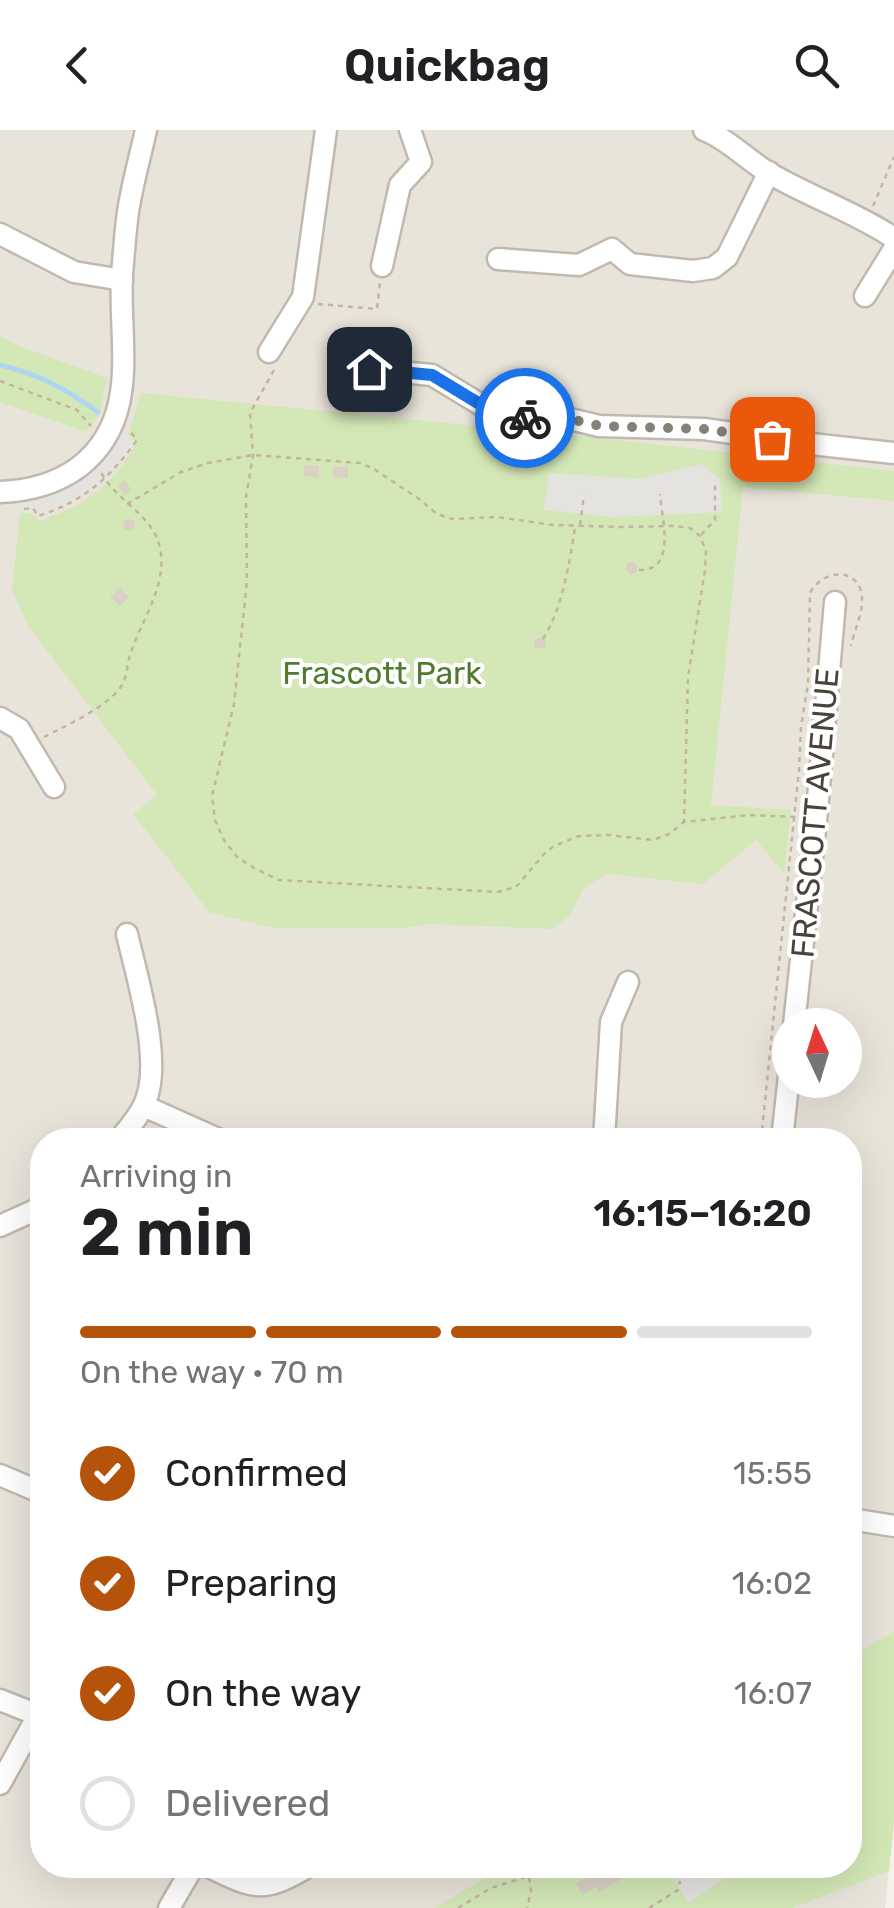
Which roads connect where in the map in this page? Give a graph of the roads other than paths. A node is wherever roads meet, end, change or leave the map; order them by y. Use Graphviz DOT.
graph roads {
  1 [pos="146,130"];
  2 [pos="326,130"];
  3 [pos="410,130"];
  4 [pos="704,130"];
  5 [pos="769,172"];
  6 [pos="0,234"];
  7 [pos="894,238"];
  8 [pos="894,248"];
  9 [pos="498,259"];
  10 [pos="382,266"];
  11 [pos="122,280"];
  12 [pos="865,296"];
  13 [pos="273,358"];
  14 [pos="369,369"];
  15 [pos="894,453"];
  16 [pos="0,492"];
  17 [pos="834,602"];
  18 [pos="0,718"];
  19 [pos="54,787"];
  20 [pos="127,934"];
  21 [pos="628,982"];
  22 [pos="796,1008"];
  23 [pos="787,1098"];
  24 [pos="144,1106"];
  25 [pos="128,1128"];
  26 [pos="193,1128"];
  27 [pos="605,1128"];
  28 [pos="783,1128"];
  29 [pos="30,1212"];
  30 [pos="0,1226"];
  31 [pos="0,1474"];
  32 [pos="30,1488"];
  33 [pos="862,1521"];
  34 [pos="894,1526"];
  35 [pos="0,1700"];
  36 [pos="30,1708"];
  37 [pos="30,1729"];
  38 [pos="0,1784"];
  39 [pos="187,1878"];
  40 [pos="231,1878"];
  41 [pos="287,1878"];
  42 [pos="170,1908"];
  1 -- 11 [label="street"];
  2 -- 13 [label="street"];
  3 -- 10 [label="street"];
  4 -- 5 [label="street"];
  5 -- 7 [label="street"];
  5 -- 9 [label="street"];
  6 -- 11 [label="street"];
  8 -- 12 [label="street"];
  11 -- 16 [label="street"];
  14 -- 15 [label="street"];
  17 -- 22 [label="street, FRASCOTT AVENUE"];
  18 -- 19 [label="street"];
  20 -- 24 [label="street"];
  21 -- 27 [label="street"];
  23 -- 28 [label="street"];
  24 -- 25 [label="street"];
  24 -- 26 [label="street"];
  29 -- 30 [label="street"];
  31 -- 32 [label="street"];
  33 -- 34 [label="street"];
  35 -- 36 [label="street"];
  37 -- 38 [label="street"];
  39 -- 42 [label="street"];
  40 -- 41 [label="street"];
}
